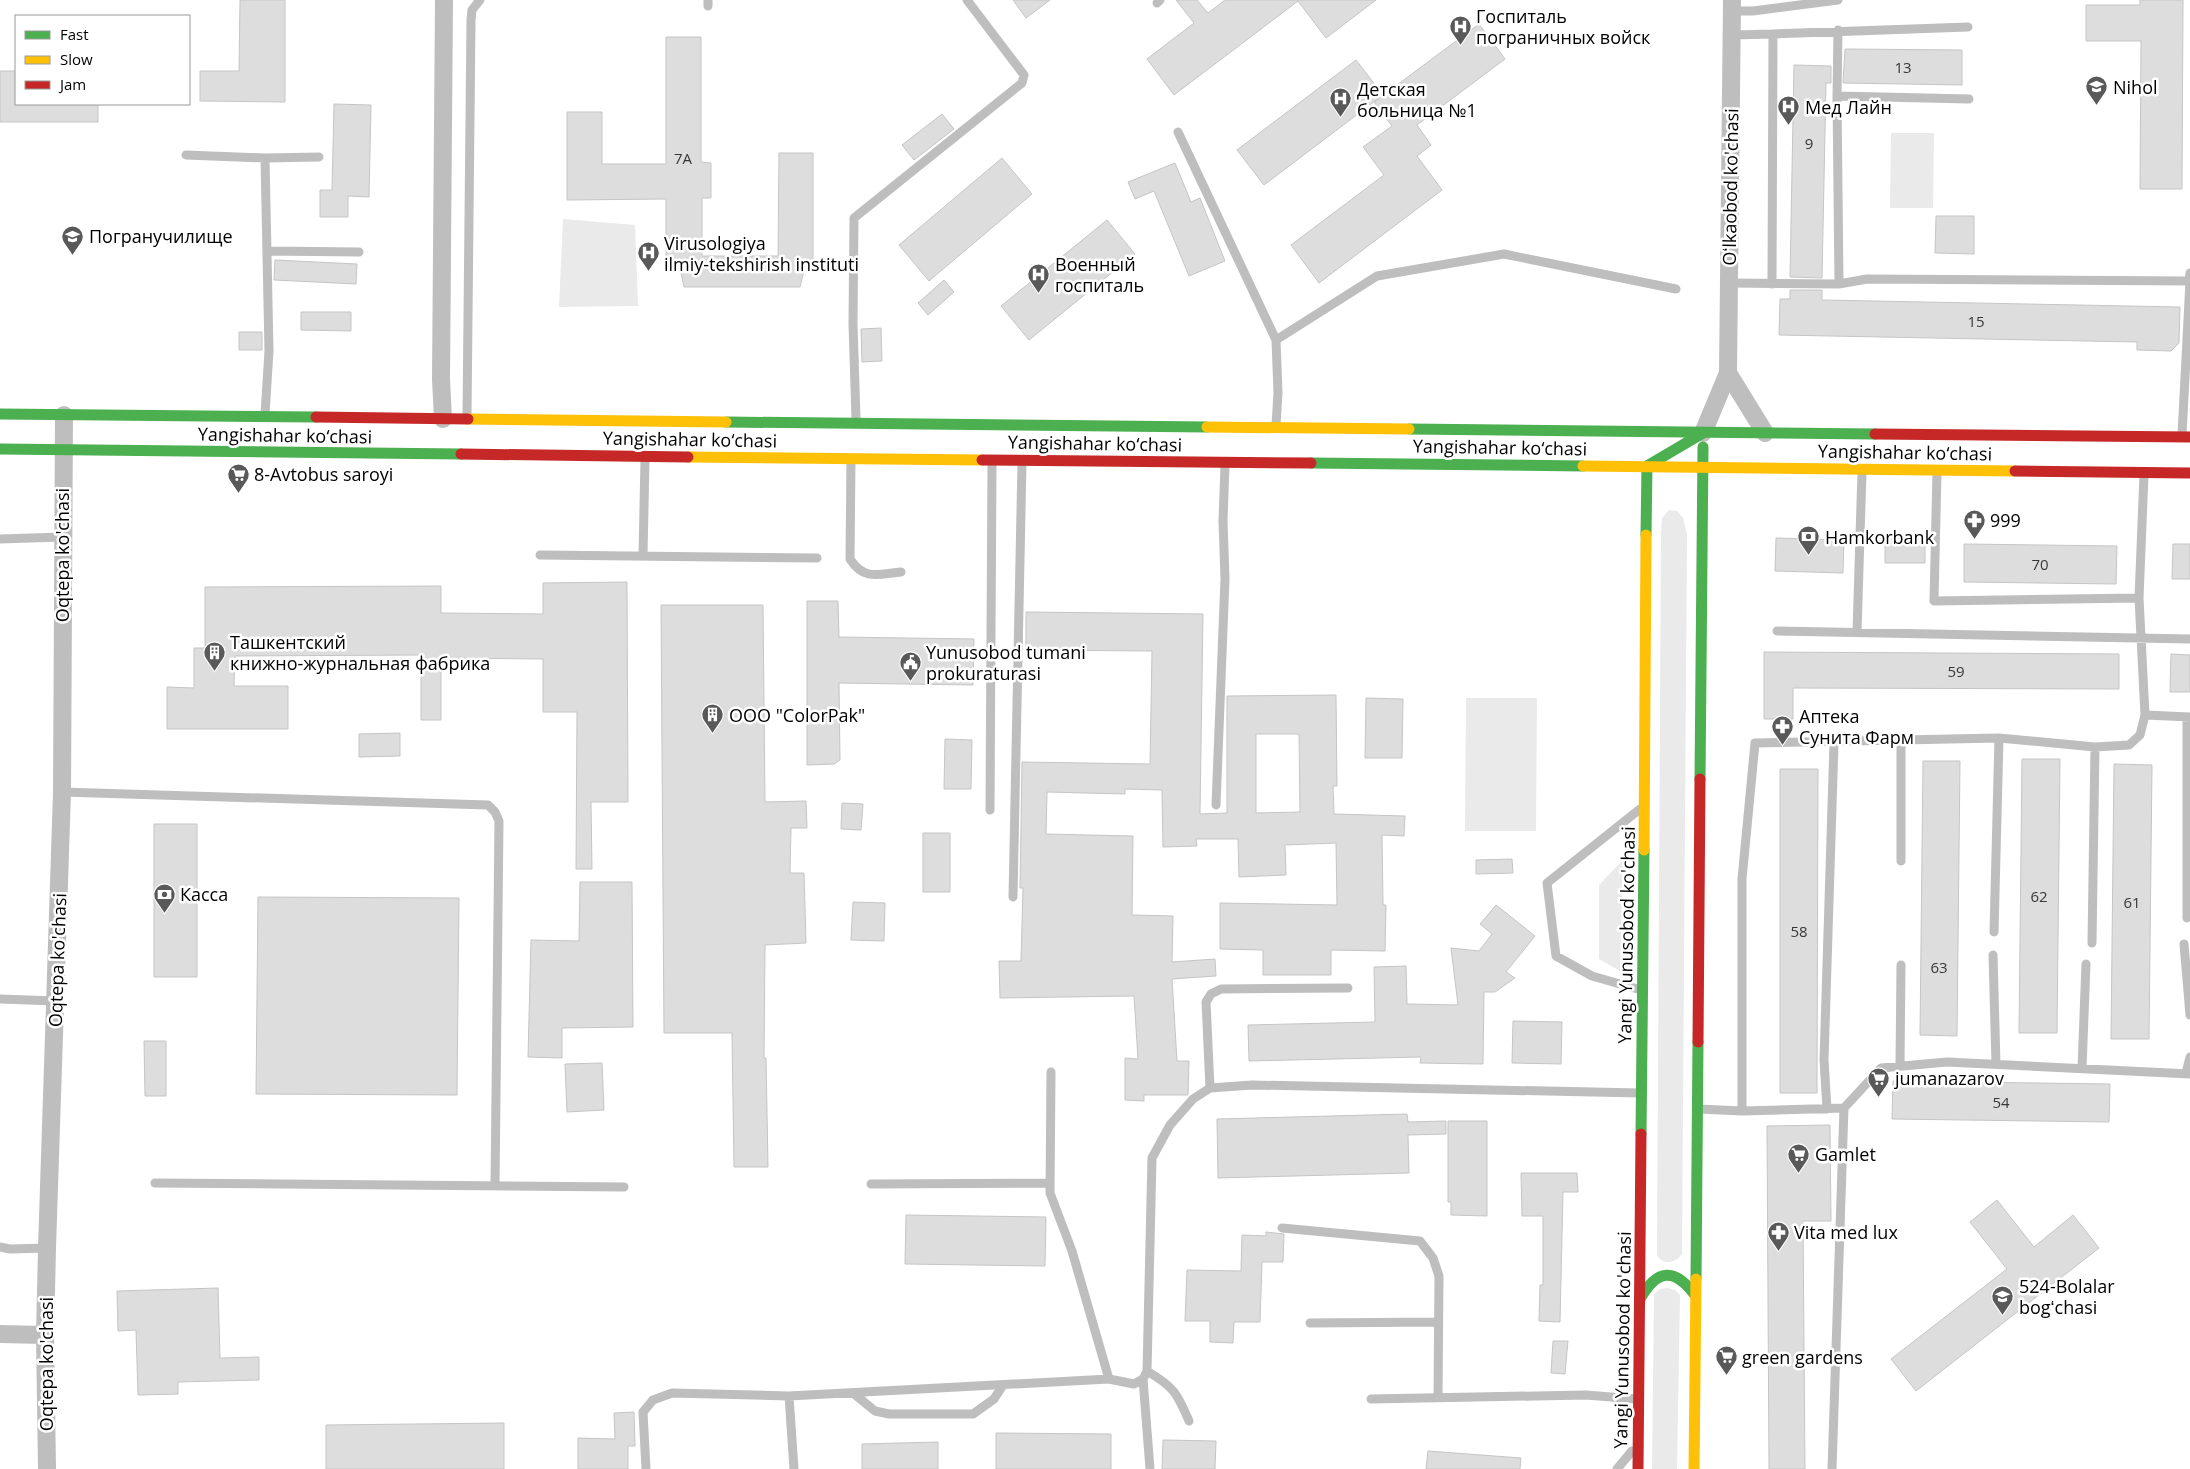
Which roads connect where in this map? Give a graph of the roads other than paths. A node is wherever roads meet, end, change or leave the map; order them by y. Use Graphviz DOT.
graph roads {
  1 [pos="444,0"];
  2 [pos="480,0"];
  3 [pos="967,0"];
  4 [pos="1838,0"];
  5 [pos="1732,6"];
  6 [pos="1968,27"];
  7 [pos="1838,30"];
  8 [pos="1773,34"];
  9 [pos="1732,35"];
  10 [pos="1837,96"];
  11 [pos="1969,99"];
  12 [pos="1178,132"];
  13 [pos="186,155"];
  14 [pos="319,157"];
  15 [pos="265,158"];
  16 [pos="267,251"];
  17 [pos="359,252"];
  18 [pos="2190,278"];
  19 [pos="1729,283"];
  20 [pos="1772,284"];
  21 [pos="1839,284"];
  22 [pos="1676,289"];
  23 [pos="1276,340"];
  24 [pos="1728,373"];
  25 [pos="0,414"];
  26 [pos="64,415"];
  27 [pos="265,417"];
  28 [pos="467,419"];
  29 [pos="443,423"];
  30 [pos="856,423"];
  31 [pos="899,424"];
  32 [pos="1276,428"];
  33 [pos="1703,433"];
  34 [pos="1765,433"];
  35 [pos="2086,436"];
  36 [pos="2186,437"];
  37 [pos="0,450"];
  38 [pos="63,450"];
  39 [pos="645,456"];
  40 [pos="851,458"];
  41 [pos="898,459"];
  42 [pos="992,460"];
  43 [pos="1022,460"];
  44 [pos="1225,462"];
  45 [pos="1648,466"];
  46 [pos="1703,467"];
  47 [pos="1862,469"];
  48 [pos="1937,470"];
  49 [pos="2086,472"];
  50 [pos="2144,473"];
  51 [pos="2190,473"];
  52 [pos="62,537"];
  53 [pos="0,539"];
  54 [pos="540,555"];
  55 [pos="643,556"];
  56 [pos="817,558"];
  57 [pos="901,572"];
  58 [pos="2139,598"];
  59 [pos="1777,631"];
  60 [pos="1857,632"];
  61 [pos="2141,639"];
  62 [pos="2190,639"];
  63 [pos="2145,715"];
  64 [pos="2188,717"];
  65 [pos="1998,738"];
  66 [pos="1901,741"];
  67 [pos="1834,743"];
  68 [pos="2095,747"];
  69 [pos="62,792"];
  70 [pos="1216,805"];
  71 [pos="1644,806"];
  72 [pos="990,810"];
  73 [pos="1901,860"];
  74 [pos="1013,897"];
  75 [pos="2187,918"];
  76 [pos="1994,932"];
  77 [pos="2092,943"];
  78 [pos="2184,944"];
  79 [pos="1993,955"];
  80 [pos="2086,964"];
  81 [pos="1901,965"];
  82 [pos="1348,988"];
  83 [pos="1643,991"];
  84 [pos="0,999"];
  85 [pos="56,1001"];
  86 [pos="2190,1015"];
  87 [pos="2190,1057"];
  88 [pos="1996,1064"];
  89 [pos="1900,1066"];
  90 [pos="2082,1068"];
  91 [pos="1051,1072"];
  92 [pos="2188,1074"];
  93 [pos="1210,1088"];
  94 [pos="1642,1093"];
  95 [pos="1844,1108"];
  96 [pos="1697,1109"];
  97 [pos="1827,1109"];
  98 [pos="1742,1111"];
  99 [pos="155,1183"];
  100 [pos="1049,1183"];
  101 [pos="871,1184"];
  102 [pos="495,1186"];
  103 [pos="624,1187"];
  104 [pos="1282,1228"];
  105 [pos="0,1247"];
  106 [pos="47,1248"];
  107 [pos="1695,1295"];
  108 [pos="1640,1299"];
  109 [pos="1438,1322"];
  110 [pos="1310,1323"];
  111 [pos="0,1334"];
  112 [pos="45,1335"];
  113 [pos="1145,1375"];
  114 [pos="1109,1379"];
  115 [pos="1003,1385"];
  116 [pos="853,1393"];
  117 [pos="789,1396"];
  118 [pos="1438,1397"];
  119 [pos="1371,1398"];
  120 [pos="1639,1400"];
  121 [pos="1189,1421"];
  122 [pos="1639,1443"];
  123 [pos="47,1469"];
  124 [pos="646,1469"];
  125 [pos="794,1469"];
  126 [pos="1150,1469"];
  127 [pos="1617,1469"];
  128 [pos="1638,1469"];
  129 [pos="1694,1469"];
  130 [pos="1832,1469"];
  1 -- 29 [label="street"];
  2 -- 28 [label="lane"];
  3 -- 30 [label="lane"];
  4 -- 5 [label="lane"];
  5 -- 9 [label="street, Oʻlkaobod ko'chasi"];
  6 -- 7 [label="lane"];
  7 -- 8 [label="lane"];
  7 -- 10 [label="lane"];
  8 -- 9 [label="lane"];
  8 -- 20 [label="lane"];
  9 -- 19 [label="street, Oʻlkaobod ko'chasi"];
  10 -- 11 [label="lane"];
  10 -- 21 [label="lane"];
  12 -- 23 [label="lane"];
  13 -- 15 [label="lane"];
  14 -- 15 [label="lane"];
  15 -- 16 [label="lane"];
  16 -- 17 [label="lane"];
  16 -- 27 [label="lane"];
  18 -- 21 [label="lane"];
  18 -- 36 [label="lane"];
  19 -- 20 [label="lane"];
  19 -- 24 [label="street, Oʻlkaobod ko'chasi"];
  20 -- 21 [label="lane"];
  22 -- 23 [label="lane"];
  23 -- 32 [label="lane"];
  24 -- 33 [label="street, Oʻlkaobod ko'chasi"];
  24 -- 34 [label="street"];
  25 -- 26 [label="main road, Yangishahar ko‘chasi"];
  26 -- 27 [label="main road, Yangishahar ko‘chasi"];
  26 -- 38 [label="street, Oqtepa ko'chasi"];
  27 -- 29 [label="main road, Yangishahar ko‘chasi"];
  28 -- 29 [label="main road, Yangishahar ko‘chasi"];
  28 -- 30 [label="main road, Yangishahar ko‘chasi"];
  30 -- 31 [label="main road, Yangishahar ko‘chasi"];
  31 -- 32 [label="main road, Yangishahar ko‘chasi"];
  31 -- 41 [label="main road"];
  32 -- 33 [label="main road, Yangishahar ko‘chasi"];
  33 -- 34 [label="main road, Yangishahar ko‘chasi"];
  33 -- 45 [label="main road"];
  33 -- 46 [label="main road"];
  34 -- 35 [label="main road, Yangishahar ko‘chasi"];
  35 -- 36 [label="main road, Yangishahar ko‘chasi"];
  35 -- 49 [label="main road"];
  37 -- 38 [label="main road, Yangishahar ko‘chasi"];
  38 -- 39 [label="main road, Yangishahar ko‘chasi"];
  38 -- 52 [label="street, Oqtepa ko'chasi"];
  39 -- 40 [label="main road, Yangishahar ko‘chasi"];
  39 -- 55 [label="lane"];
  40 -- 41 [label="main road, Yangishahar ko‘chasi"];
  40 -- 57 [label="lane"];
  41 -- 42 [label="main road, Yangishahar ko‘chasi"];
  42 -- 43 [label="main road, Yangishahar ko‘chasi"];
  42 -- 72 [label="lane"];
  43 -- 44 [label="main road, Yangishahar ko‘chasi"];
  43 -- 74 [label="lane"];
  44 -- 45 [label="main road, Yangishahar ko‘chasi"];
  44 -- 70 [label="lane"];
  45 -- 46 [label="main road, Yangishahar ko‘chasi"];
  45 -- 71 [label="main road, Yangi Yunusobod ko'chasi"];
  46 -- 47 [label="main road, Yangishahar ko‘chasi"];
  46 -- 96 [label="main road"];
  47 -- 48 [label="main road, Yangishahar ko‘chasi"];
  47 -- 60 [label="lane"];
  48 -- 49 [label="main road, Yangishahar ko‘chasi"];
  48 -- 58 [label="lane"];
  49 -- 50 [label="main road, Yangishahar ko‘chasi"];
  50 -- 51 [label="main road, Yangishahar ko‘chasi"];
  50 -- 58 [label="lane"];
  52 -- 53 [label="lane"];
  52 -- 69 [label="street, Oqtepa ko'chasi"];
  54 -- 55 [label="lane"];
  55 -- 56 [label="lane"];
  58 -- 61 [label="lane"];
  59 -- 60 [label="lane"];
  60 -- 61 [label="lane"];
  61 -- 62 [label="lane"];
  61 -- 63 [label="lane"];
  63 -- 64 [label="lane"];
  63 -- 68 [label="lane"];
  64 -- 75 [label="lane"];
  65 -- 66 [label="lane"];
  65 -- 68 [label="lane"];
  65 -- 76 [label="lane"];
  66 -- 67 [label="lane"];
  66 -- 73 [label="lane"];
  67 -- 97 [label="lane"];
  67 -- 98 [label="lane"];
  68 -- 77 [label="lane"];
  69 -- 85 [label="street, Oqtepa ko'chasi"];
  69 -- 102 [label="lane"];
  71 -- 83 [label="main road, Yangi Yunusobod ko'chasi"];
  71 -- 83 [label="lane"];
  78 -- 86 [label="lane"];
  79 -- 88 [label="lane"];
  80 -- 90 [label="lane"];
  81 -- 89 [label="lane"];
  82 -- 93 [label="lane"];
  83 -- 94 [label="main road, Yangi Yunusobod ko'chasi"];
  84 -- 85 [label="lane"];
  85 -- 106 [label="street, Oqtepa ko'chasi"];
  87 -- 92 [label="lane"];
  88 -- 89 [label="lane"];
  88 -- 90 [label="lane"];
  89 -- 95 [label="lane"];
  90 -- 92 [label="lane"];
  91 -- 100 [label="lane"];
  93 -- 94 [label="lane"];
  93 -- 113 [label="lane"];
  94 -- 108 [label="main road, Yangi Yunusobod ko'chasi"];
  95 -- 97 [label="lane"];
  95 -- 130 [label="lane"];
  96 -- 98 [label="lane"];
  96 -- 107 [label="main road"];
  97 -- 98 [label="lane"];
  99 -- 102 [label="lane"];
  100 -- 101 [label="lane"];
  100 -- 114 [label="lane"];
  102 -- 103 [label="lane"];
  104 -- 109 [label="lane"];
  105 -- 106 [label="lane"];
  106 -- 112 [label="street, Oqtepa ko'chasi"];
  107 -- 108 [label="main road"];
  107 -- 129 [label="main road"];
  108 -- 120 [label="main road, Yangi Yunusobod ko'chasi"];
  109 -- 110 [label="lane"];
  109 -- 118 [label="lane"];
  111 -- 112 [label="street"];
  112 -- 123 [label="street, Oqtepa ko'chasi"];
  113 -- 114 [label="lane"];
  113 -- 121 [label="lane"];
  113 -- 126 [label="lane"];
  114 -- 115 [label="lane"];
  115 -- 116 [label="lane"];
  115 -- 116 [label="lane"];
  116 -- 117 [label="lane"];
  117 -- 124 [label="lane"];
  117 -- 125 [label="lane"];
  118 -- 119 [label="lane"];
  118 -- 120 [label="lane"];
  120 -- 122 [label="main road, Yangi Yunusobod ko'chasi"];
  122 -- 127 [label="lane"];
  122 -- 128 [label="main road, Yangi Yunusobod ko'chasi"];
}
